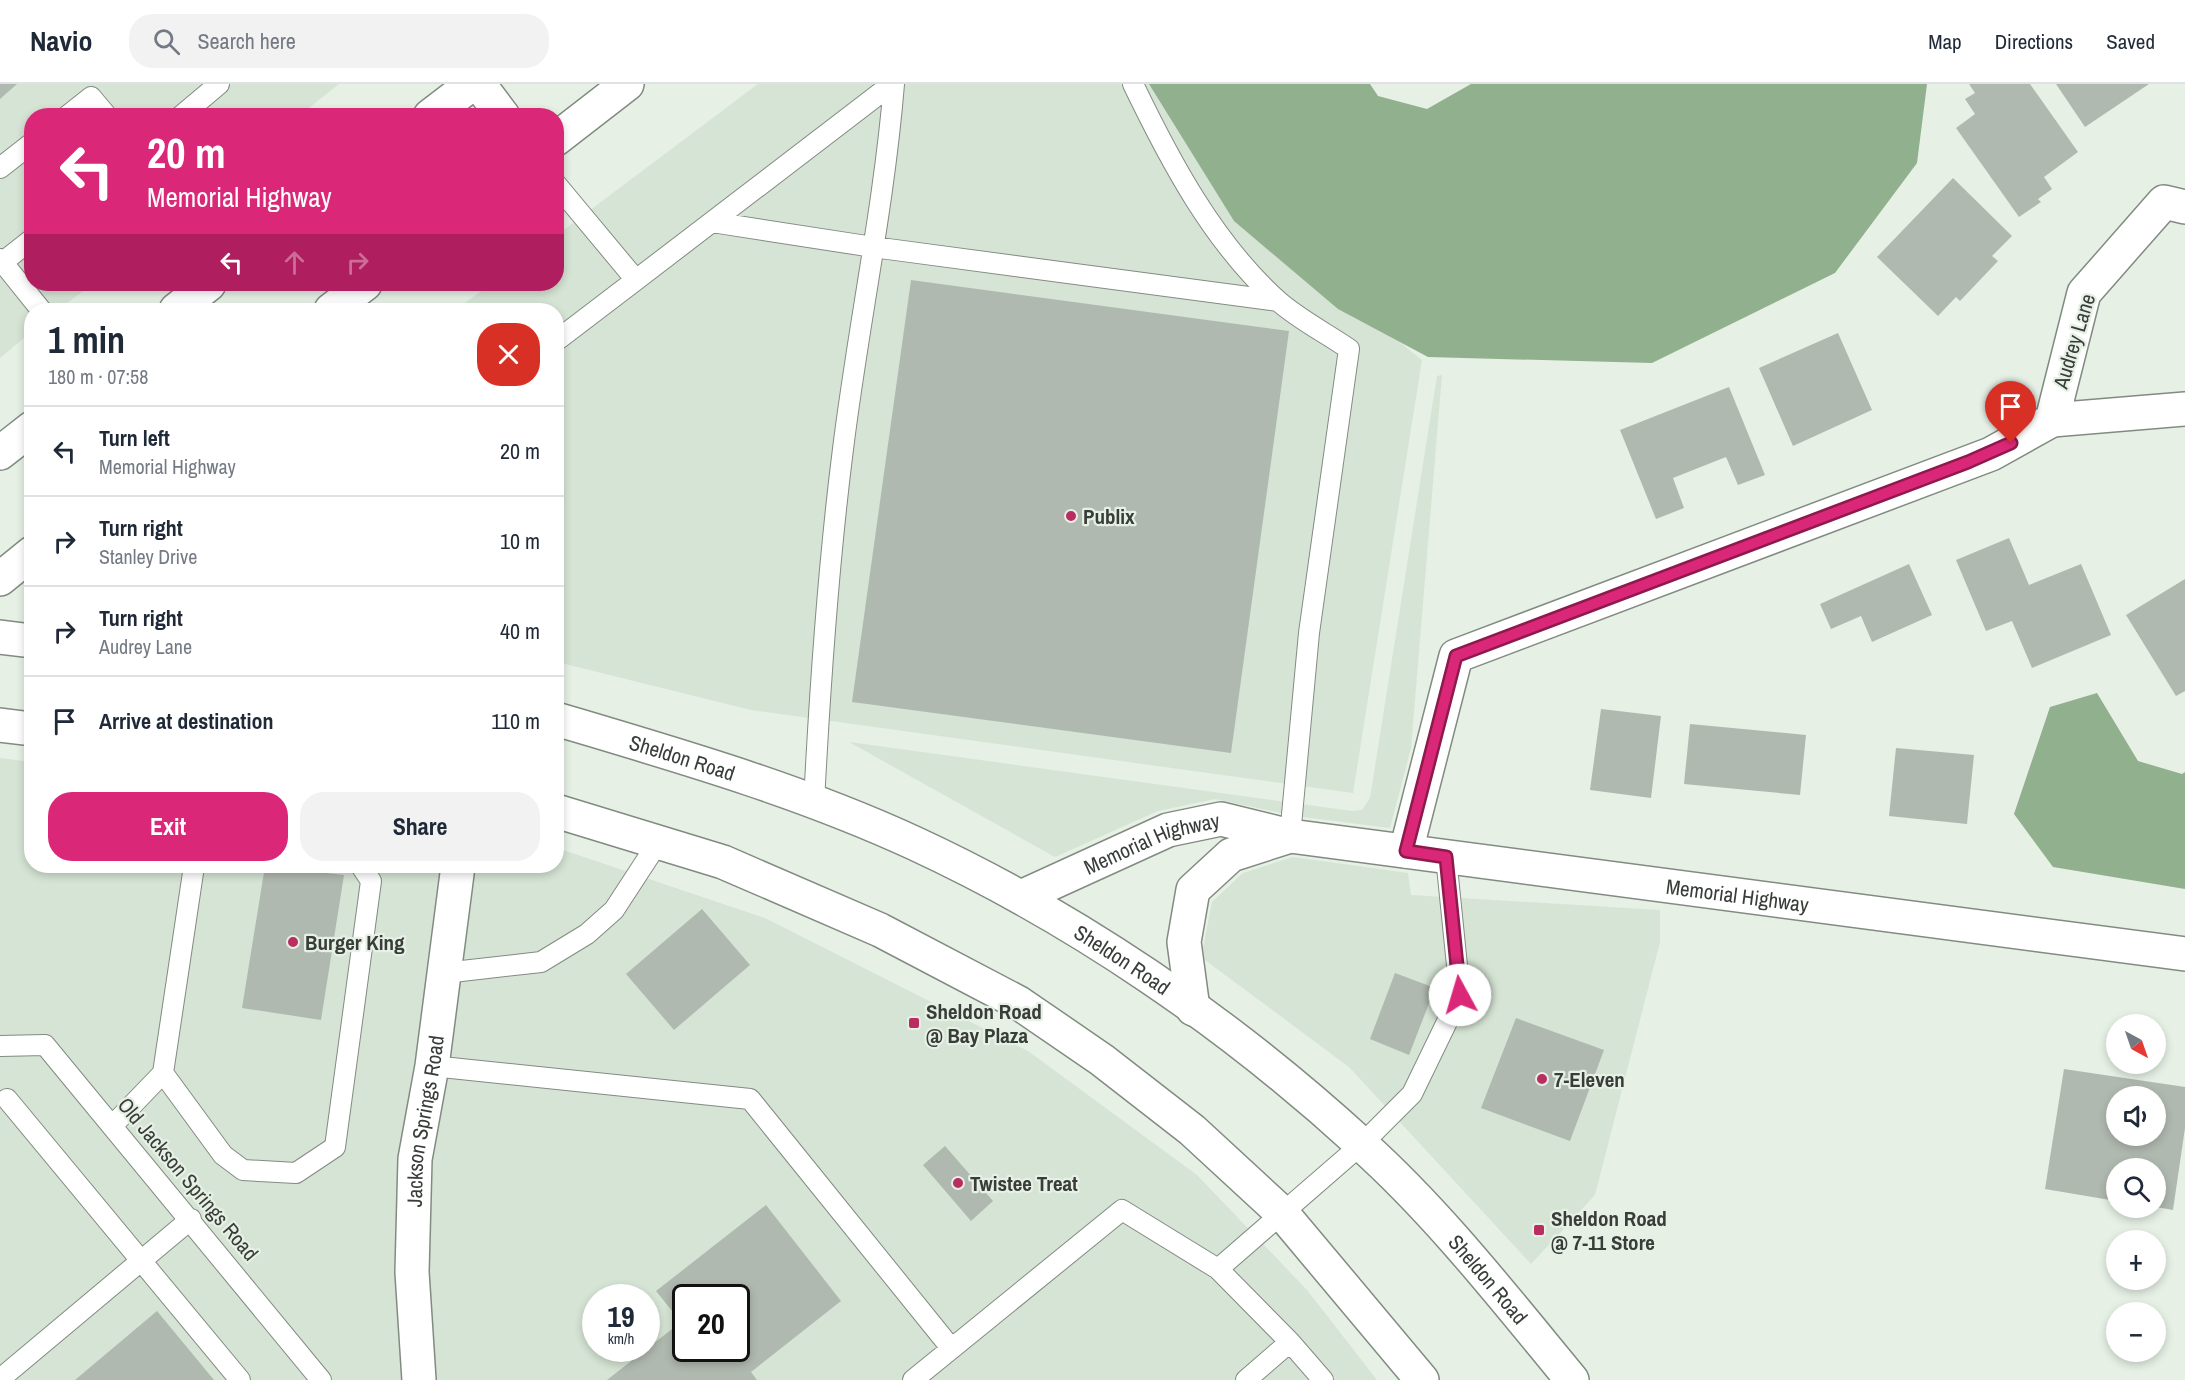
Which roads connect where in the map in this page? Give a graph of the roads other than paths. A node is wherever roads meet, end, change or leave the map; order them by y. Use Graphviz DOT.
graph roads {
  1 [pos="219,84"];
  2 [pos="472,84"];
  3 [pos="479,84"];
  4 [pos="627,84"];
  5 [pos="893,84"];
  6 [pos="1133,84"];
  7 [pos="77,108"];
  8 [pos="100,108"];
  9 [pos="190,108"];
  10 [pos="440,108"];
  11 [pos="497,108"];
  12 [pos="564,133"];
  13 [pos="24,149"];
  14 [pos="0,168"];
  15 [pos="564,194"];
  16 [pos="2185,207"];
  17 [pos="712,222"];
  18 [pos="24,244"];
  19 [pos="873,247"];
  20 [pos="1,260"];
  21 [pos="636,280"];
  22 [pos="24,289"];
  23 [pos="26,291"];
  24 [pos="200,291"];
  25 [pos="355,291"];
  26 [pos="1278,300"];
  27 [pos="35,303"];
  28 [pos="185,303"];
  29 [pos="340,303"];
  30 [pos="564,335"];
  31 [pos="2185,409"];
  32 [pos="2052,420"];
  33 [pos="24,434"];
  34 [pos="0,453"];
  35 [pos="24,560"];
  36 [pos="0,579"];
  37 [pos="0,637"];
  38 [pos="24,640"];
  39 [pos="564,721"];
  40 [pos="0,725"];
  41 [pos="24,728"];
  42 [pos="814,803"];
  43 [pos="564,813"];
  44 [pos="1290,836"];
  45 [pos="659,841"];
  46 [pos="1406,851"];
  47 [pos="1446,857"];
  48 [pos="193,873"];
  49 [pos="366,873"];
  50 [pos="457,873"];
  51 [pos="1021,897"];
  52 [pos="2185,954"];
  53 [pos="444,974"];
  54 [pos="1193,1009"];
  55 [pos="0,1046"];
  56 [pos="432,1066"];
  57 [pos="163,1073"];
  58 [pos="7,1099"];
  59 [pos="112,1125"];
  60 [pos="1362,1144"];
  61 [pos="1282,1213"];
  62 [pos="191,1219"];
  63 [pos="141,1261"];
  64 [pos="1218,1269"];
  65 [pos="1290,1342"];
  66 [pos="951,1348"];
  67 [pos="0,1379"];
  68 [pos="240,1380"];
  69 [pos="321,1380"];
  70 [pos="418,1380"];
  71 [pos="913,1380"];
  72 [pos="1246,1380"];
  73 [pos="1323,1380"];
  74 [pos="1422,1380"];
  75 [pos="1572,1380"];
  1 -- 9 [label="lane"];
  2 -- 10 [label="street"];
  3 -- 11 [label="street"];
  4 -- 12 [label="street"];
  5 -- 17 [label="lane"];
  5 -- 19 [label="lane"];
  6 -- 26 [label="lane"];
  7 -- 8 [label="lane"];
  13 -- 14 [label="lane"];
  15 -- 21 [label="lane"];
  16 -- 32 [label="street, Audrey Lane"];
  17 -- 19 [label="lane"];
  17 -- 21 [label="lane"];
  18 -- 20 [label="lane"];
  19 -- 26 [label="lane"];
  19 -- 42 [label="lane"];
  20 -- 22 [label="lane"];
  21 -- 30 [label="lane"];
  23 -- 27 [label="lane"];
  24 -- 28 [label="street"];
  25 -- 29 [label="street"];
  26 -- 44 [label="lane"];
  31 -- 32 [label="street, Audrey Lane"];
  32 -- 46 [label="street, Audrey Lane"];
  33 -- 34 [label="street"];
  35 -- 36 [label="street"];
  37 -- 38 [label="street"];
  39 -- 42 [label="street, Sheldon Road"];
  40 -- 41 [label="street"];
  42 -- 51 [label="street, Sheldon Road"];
  43 -- 45 [label="street"];
  44 -- 46 [label="street, Memorial Highway"];
  44 -- 51 [label="street, Memorial Highway"];
  44 -- 54 [label="street, Memorial Highway"];
  45 -- 53 [label="lane"];
  45 -- 61 [label="street"];
  46 -- 47 [label="street, Memorial Highway"];
  47 -- 52 [label="street, Memorial Highway"];
  47 -- 60 [label="lane"];
  48 -- 57 [label="lane"];
  49 -- 57 [label="lane"];
  50 -- 53 [label="street, Jackson Springs Road"];
  51 -- 54 [label="street, Sheldon Road"];
  53 -- 56 [label="street, Jackson Springs Road"];
  54 -- 60 [label="street, Sheldon Road"];
  55 -- 59 [label="lane, Old Jackson Springs Road"];
  56 -- 66 [label="lane"];
  56 -- 70 [label="street, Jackson Springs Road"];
  57 -- 59 [label="lane"];
  58 -- 63 [label="lane"];
  59 -- 62 [label="lane, Old Jackson Springs Road"];
  60 -- 61 [label="lane"];
  60 -- 75 [label="street, Sheldon Road"];
  61 -- 64 [label="lane"];
  61 -- 74 [label="street"];
  62 -- 63 [label="lane"];
  62 -- 69 [label="lane, Old Jackson Springs Road"];
  63 -- 67 [label="lane"];
  63 -- 68 [label="lane"];
  64 -- 65 [label="lane"];
  64 -- 66 [label="lane"];
  65 -- 72 [label="lane"];
  65 -- 73 [label="lane"];
  66 -- 71 [label="lane"];
}
